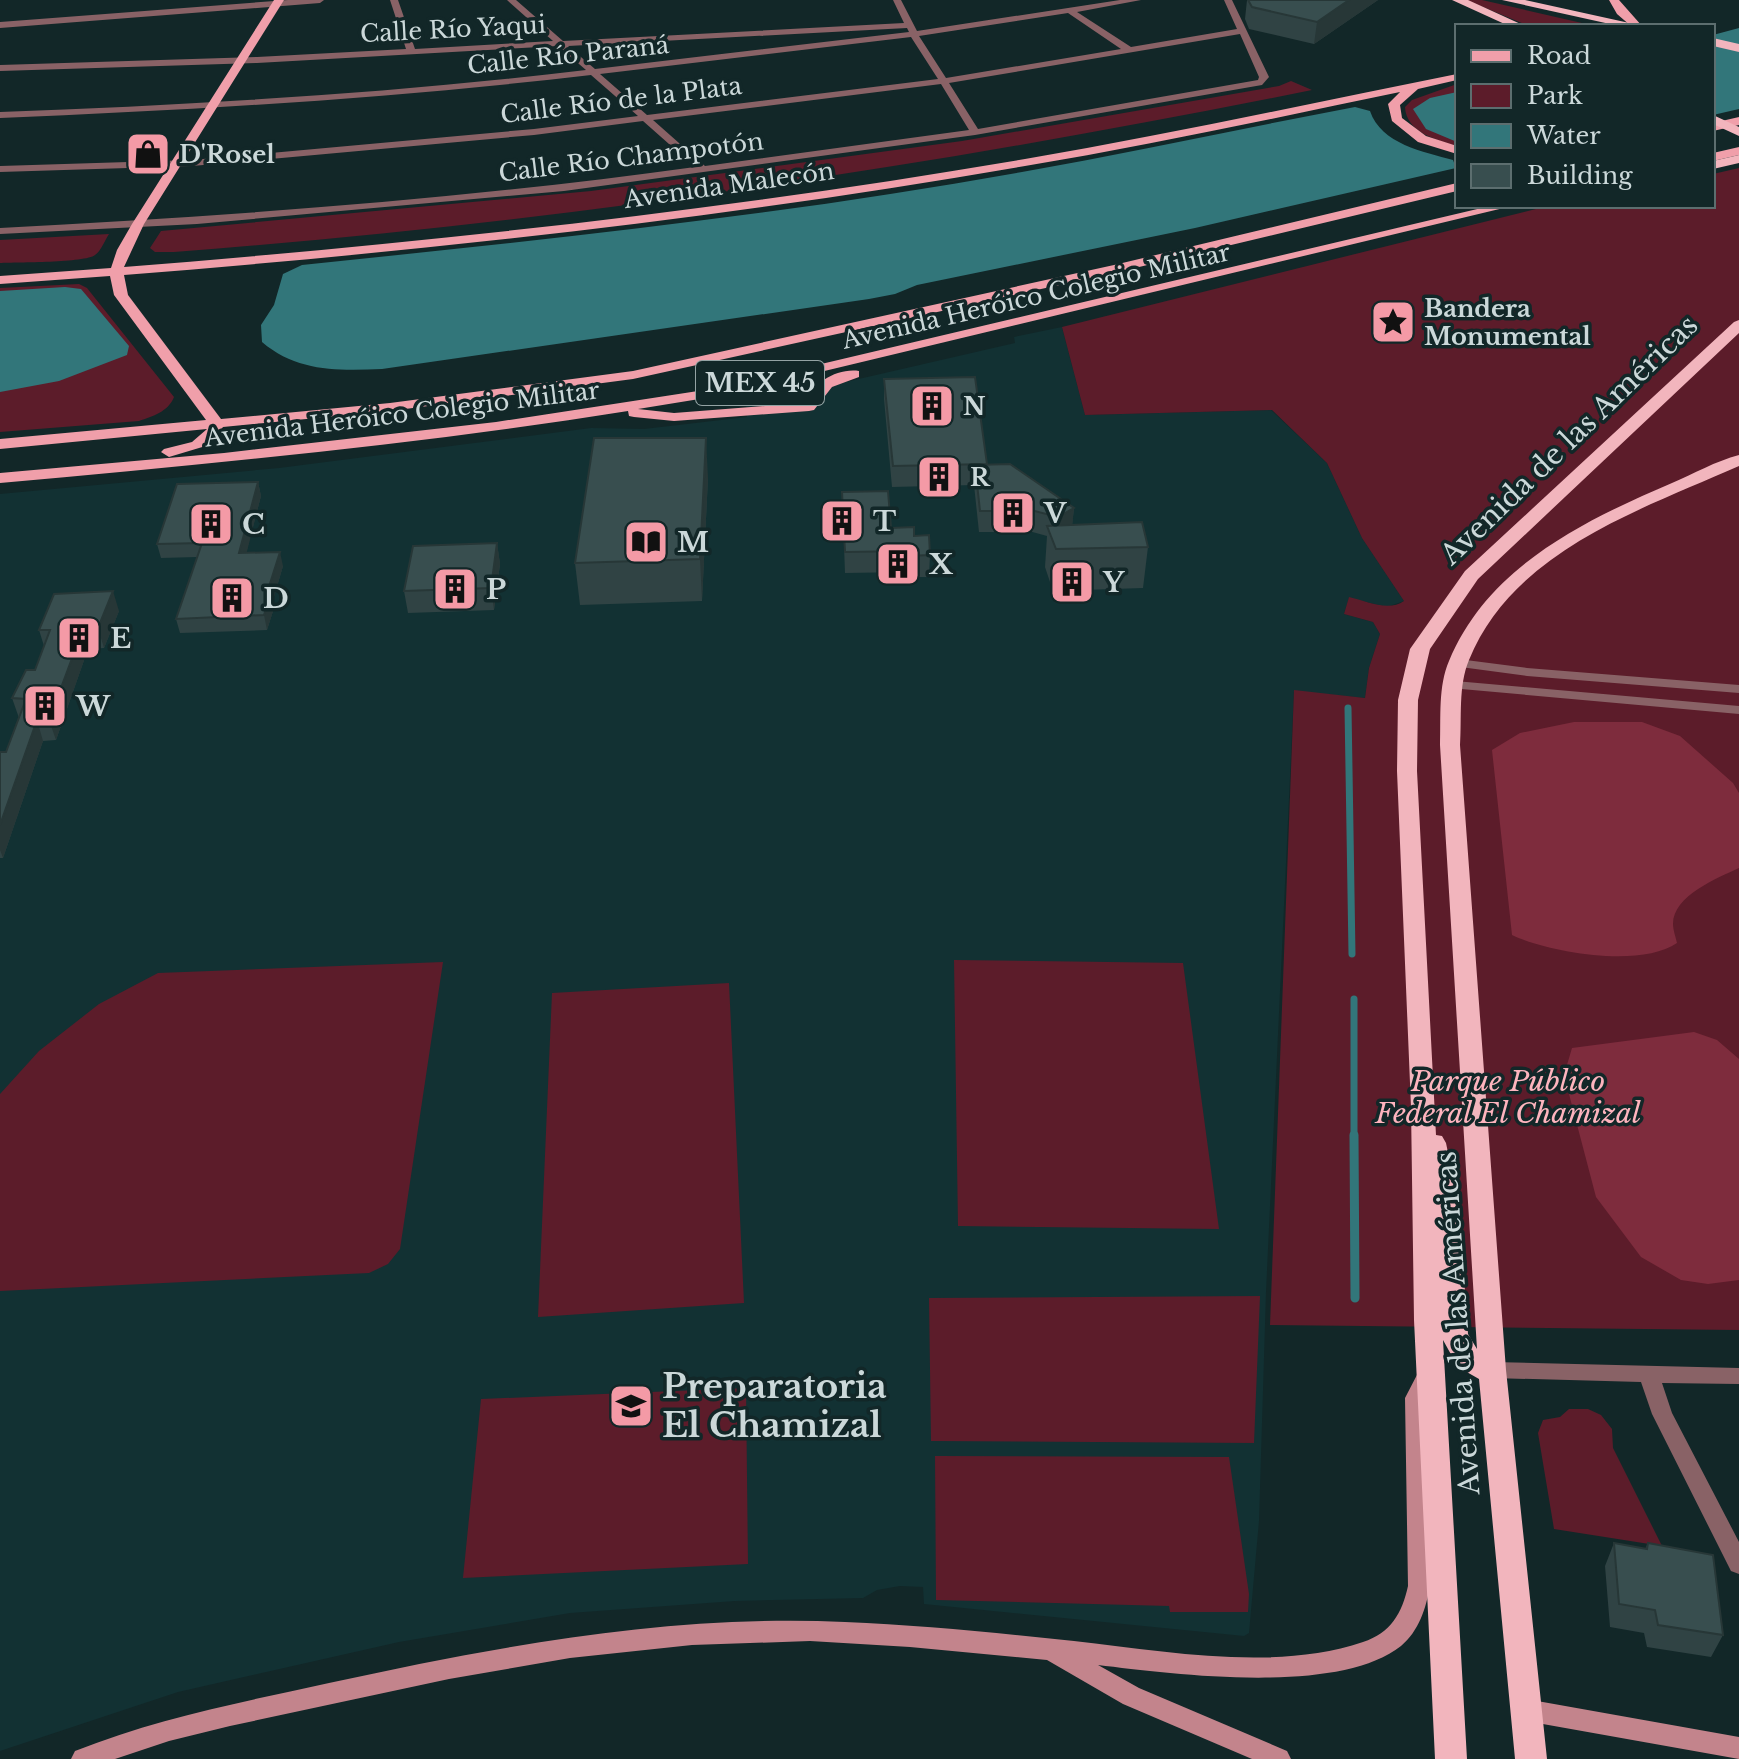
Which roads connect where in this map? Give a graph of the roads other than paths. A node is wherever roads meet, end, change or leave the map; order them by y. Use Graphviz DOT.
graph roads {
  1 [pos="320,0"];
  2 [pos="394,0"];
  3 [pos="511,0"];
  4 [pos="897,0"];
  5 [pos="1137,0"];
  6 [pos="1228,0"];
  7 [pos="1458,0"];
  8 [pos="1511,0"];
  9 [pos="1614,0"];
  10 [pos="278,2"];
  11 [pos="1070,11"];
  12 [pos="1577,13"];
  13 [pos="1507,23"];
  14 [pos="1596,24"];
  15 [pos="1628,24"];
  16 [pos="1635,24"];
  17 [pos="0,25"];
  18 [pos="911,29"];
  19 [pos="1242,31"];
  20 [pos="1715,42"];
  21 [pos="558,43"];
  22 [pos="1739,48"];
  23 [pos="1129,50"];
  24 [pos="411,51"];
  25 [pos="240,60"];
  26 [pos="1455,67"];
  27 [pos="0,68"];
  28 [pos="595,74"];
  29 [pos="1455,77"];
  30 [pos="945,81"];
  31 [pos="1416,85"];
  32 [pos="211,107"];
  33 [pos="0,115"];
  34 [pos="646,118"];
  35 [pos="1715,120"];
  36 [pos="1739,121"];
  37 [pos="1715,127"];
  38 [pos="975,132"];
  39 [pos="1739,132"];
  40 [pos="1455,149"];
  41 [pos="1739,151"];
  42 [pos="1715,157"];
  43 [pos="1739,159"];
  44 [pos="176,164"];
  45 [pos="1715,165"];
  46 [pos="0,169"];
  47 [pos="704,170"];
  48 [pos="1455,187"];
  49 [pos="1498,208"];
  50 [pos="138,224"];
  51 [pos="0,231"];
  52 [pos="117,267"];
  53 [pos="0,270"];
  54 [pos="0,280"];
  55 [pos="1739,325"];
  56 [pos="964,335"];
  57 [pos="618,410"];
  58 [pos="216,426"];
  59 [pos="0,444"];
  60 [pos="1739,460"];
  61 [pos="92,470"];
  62 [pos="0,478"];
  63 [pos="1456,674"];
  64 [pos="1739,689"];
  65 [pos="1739,710"];
  66 [pos="1423,1107"];
  67 [pos="1431,1365"];
  68 [pos="1492,1370"];
  69 [pos="1649,1375"];
  70 [pos="1739,1376"];
  71 [pos="1739,1564"];
  72 [pos="1048,1649"];
  73 [pos="1526,1710"];
  74 [pos="1739,1748"];
  75 [pos="83,1759"];
  76 [pos="1279,1759"];
  77 [pos="1451,1759"];
  78 [pos="1531,1759"];
  1 -- 10 [label="street"];
  2 -- 24 [label="street"];
  3 -- 21 [label="street"];
  4 -- 18 [label="street"];
  5 -- 11 [label="street, Calle Río Paraná"];
  6 -- 19 [label="street"];
  7 -- 13 [label="highway"];
  8 -- 12 [label="highway"];
  9 -- 16 [label="main road"];
  10 -- 17 [label="street"];
  10 -- 25 [label="main road"];
  11 -- 18 [label="street, Calle Río Paraná"];
  11 -- 23 [label="street"];
  12 -- 14 [label="highway"];
  12 -- 15 [label="highway"];
  18 -- 21 [label="street, Calle Río Yaqui"];
  18 -- 28 [label="street, Calle Río Paraná"];
  18 -- 30 [label="street"];
  19 -- 23 [label="street, Calle Río de la Plata"];
  19 -- 38 [label="street, Calle Río Champotón"];
  20 -- 22 [label="highway"];
  21 -- 24 [label="street, Calle Río Yaqui"];
  21 -- 28 [label="street"];
  23 -- 30 [label="street, Calle Río de la Plata"];
  24 -- 25 [label="street, Calle Río Yaqui"];
  25 -- 27 [label="street, Calle Río Yaqui"];
  25 -- 32 [label="main road"];
  26 -- 52 [label="main road, Avenida Malecón"];
  28 -- 32 [label="street, Calle Río Paraná"];
  28 -- 34 [label="street"];
  29 -- 31 [label="main road, Avenida Malecón"];
  30 -- 34 [label="street, Calle Río de la Plata"];
  30 -- 38 [label="street"];
  31 -- 40 [label="main road"];
  31 -- 52 [label="main road, Avenida Malecón"];
  32 -- 33 [label="street, Calle Río Paraná"];
  32 -- 44 [label="main road"];
  34 -- 44 [label="street, Calle Río de la Plata"];
  34 -- 47 [label="street"];
  35 -- 39 [label="highway"];
  36 -- 37 [label="main road"];
  38 -- 47 [label="street, Calle Río Champotón"];
  41 -- 42 [label="main road"];
  43 -- 45 [label="highway"];
  44 -- 46 [label="street, Calle Río de la Plata"];
  44 -- 50 [label="main road"];
  47 -- 50 [label="street, Calle Río Champotón"];
  48 -- 58 [label="main road, Avenida Heróico Colegio Militar / MEX 45"];
  49 -- 56 [label="main road, Avenida Heróico Colegio Militar / MEX 45"];
  50 -- 51 [label="street, Calle Río Champotón"];
  50 -- 52 [label="main road"];
  52 -- 53 [label="main road, Avenida Malecón"];
  52 -- 54 [label="main road, Avenida Malecón"];
  52 -- 58 [label="main road"];
  55 -- 66 [label="highway, Avenida de las Américas"];
  56 -- 57 [label="main road, Avenida Heróico Colegio Militar / MEX 45"];
  56 -- 57 [label="main road"];
  57 -- 61 [label="main road, Avenida Heróico Colegio Militar / MEX 45"];
  58 -- 59 [label="main road, Avenida Heróico Colegio Militar / MEX 45"];
  58 -- 61 [label="main road"];
  60 -- 63 [label="highway, Avenida de las Américas"];
  61 -- 62 [label="main road, Avenida Heróico Colegio Militar / MEX 45"];
  63 -- 64 [label="street"];
  63 -- 65 [label="street"];
  63 -- 68 [label="highway, Avenida de las Américas"];
  66 -- 67 [label="highway, Avenida de las Américas"];
  66 -- 68 [label="highway"];
  67 -- 72 [label="main road"];
  67 -- 77 [label="highway, Avenida de las Américas"];
  68 -- 69 [label="street"];
  68 -- 73 [label="highway, Avenida de las Américas"];
  69 -- 70 [label="street"];
  69 -- 71 [label="street"];
  72 -- 75 [label="main road"];
  72 -- 76 [label="main road"];
  73 -- 74 [label="main road"];
  73 -- 78 [label="highway, Avenida de las Américas"];
}
